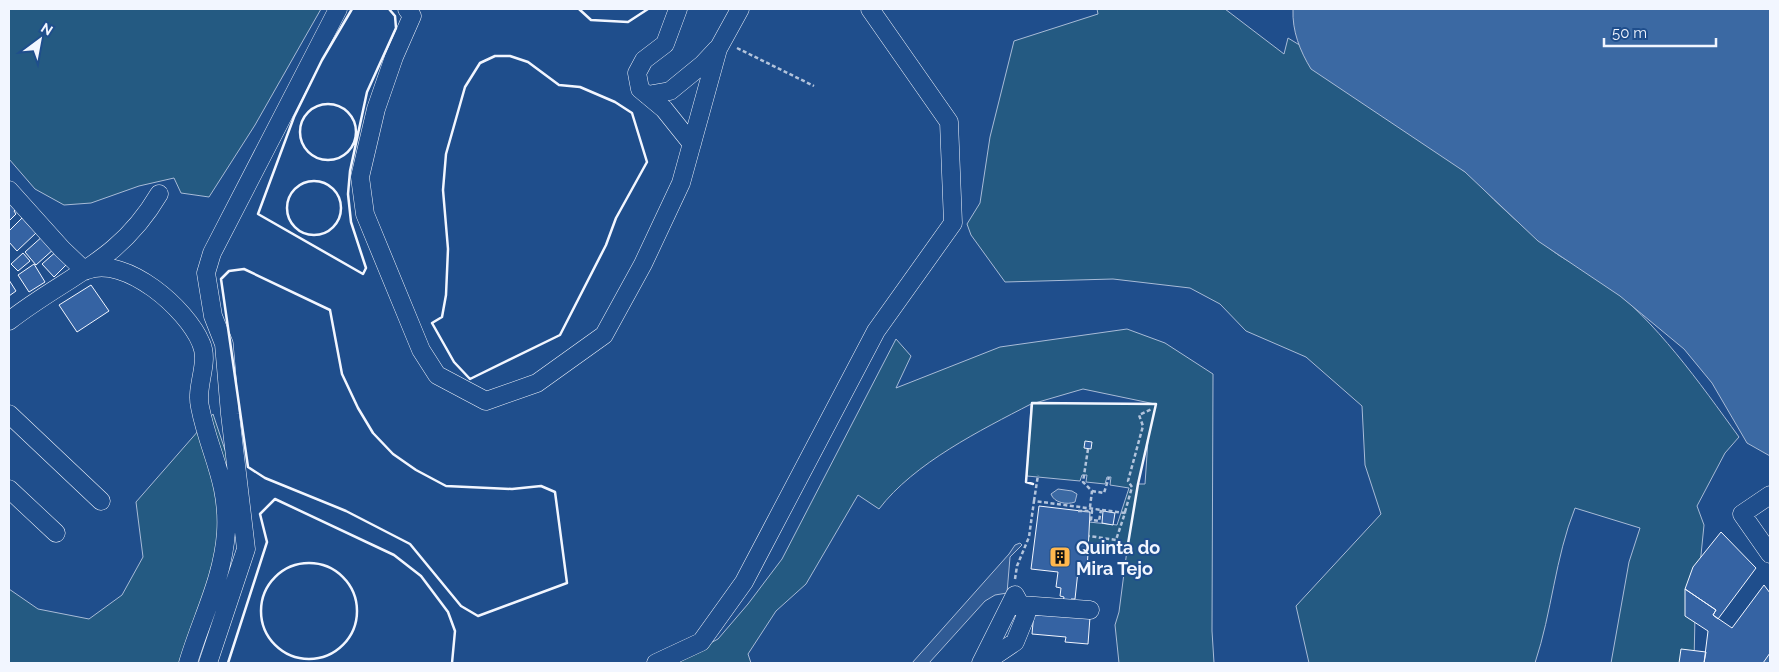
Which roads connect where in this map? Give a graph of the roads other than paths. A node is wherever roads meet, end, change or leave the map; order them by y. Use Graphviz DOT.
graph roads {
  1 [pos="338,9"];
  2 [pos="407,9"];
  3 [pos="678,9"];
  4 [pos="740,9"];
  5 [pos="870,9"];
  6 [pos="724,47"];
  7 [pos="647,95"];
  8 [pos="692,144"];
  9 [pos="9,190"];
  10 [pos="159,194"];
  11 [pos="86,270"];
  12 [pos="9,320"];
  13 [pos="9,414"];
  14 [pos="9,489"];
  15 [pos="1770,495"];
  16 [pos="101,501"];
  17 [pos="56,533"];
  18 [pos="1770,554"];
  19 [pos="1090,610"];
  20 [pos="188,663"];
  21 [pos="208,663"];
  22 [pos="656,663"];
  23 [pos="982,663"];
  1 -- 21 [label="street"];
  2 -- 8 [label="street"];
  3 -- 7 [label="street"];
  4 -- 6 [label="street"];
  5 -- 22 [label="street"];
  6 -- 7 [label="street"];
  6 -- 8 [label="street"];
  7 -- 8 [label="street"];
  9 -- 11 [label="street"];
  10 -- 11 [label="street"];
  11 -- 12 [label="street"];
  11 -- 20 [label="street"];
  13 -- 16 [label="street"];
  14 -- 17 [label="street"];
  15 -- 18 [label="street"];
  19 -- 23 [label="street"];
}
